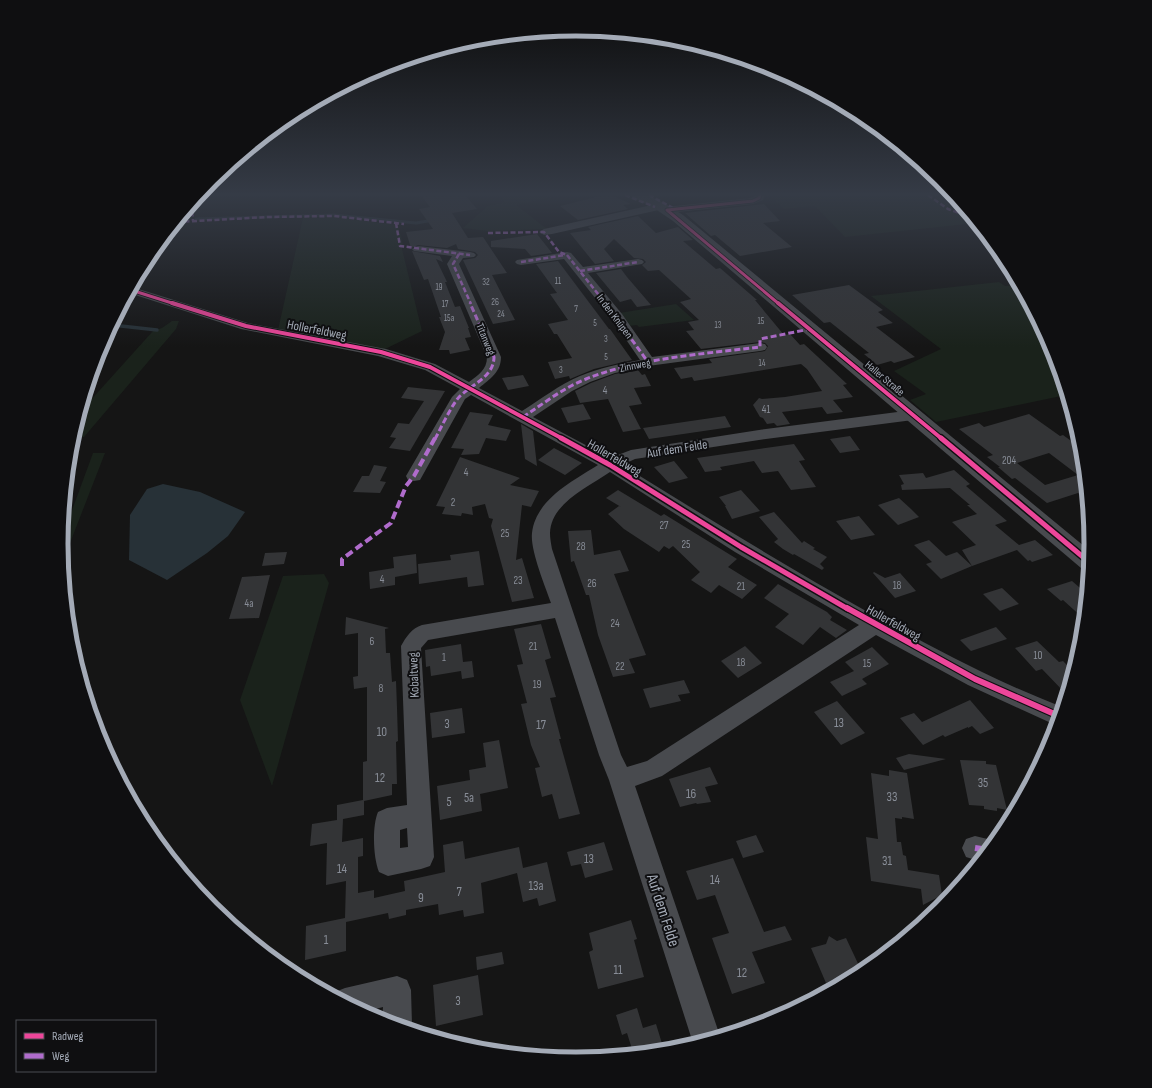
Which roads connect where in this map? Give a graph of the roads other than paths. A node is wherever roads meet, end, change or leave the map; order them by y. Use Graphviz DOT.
graph roads {
  1 [pos="709,246"];
  2 [pos="418,249"];
  3 [pos="521,262"];
  4 [pos="638,262"];
  5 [pos="580,271"];
  6 [pos="135,291"];
  7 [pos="760,348"];
  8 [pos="648,362"];
  9 [pos="470,388"];
  10 [pos="913,415"];
  11 [pos="522,417"];
  12 [pos="610,465"];
  13 [pos="414,476"];
  14 [pos="1084,557"];
  15 [pos="562,609"];
  16 [pos="875,625"];
  17 [pos="1054,714"];
  18 [pos="621,780"];
  19 [pos="419,815"];
  20 [pos="352,1000"];
  21 [pos="397,1019"];
  22 [pos="705,1035"];
  1 -- 10 [label="street, Haller Straße"];
  2 -- 9 [label="street, Titanweg"];
  3 -- 5 [label="street, In den Knüpen"];
  4 -- 5 [label="street"];
  5 -- 8 [label="street, In den Knüpen"];
  6 -- 9 [label="street, Hollerfeldweg"];
  7 -- 8 [label="street, Zinnweg"];
  8 -- 11 [label="street, Zinnweg"];
  9 -- 11 [label="street, Hollerfeldweg"];
  9 -- 13 [label="street, Titanweg"];
  10 -- 12 [label="street, Auf dem Felde"];
  10 -- 14 [label="street, Haller Straße"];
  11 -- 12 [label="street, Hollerfeldweg"];
  12 -- 15 [label="street, Auf dem Felde"];
  12 -- 16 [label="street, Hollerfeldweg"];
  15 -- 18 [label="street, Auf dem Felde"];
  15 -- 19 [label="street, Kobaltweg"];
  16 -- 17 [label="street, Hollerfeldweg"];
  16 -- 18 [label="street"];
  18 -- 22 [label="street, Auf dem Felde"];
  20 -- 21 [label="street"];
}
